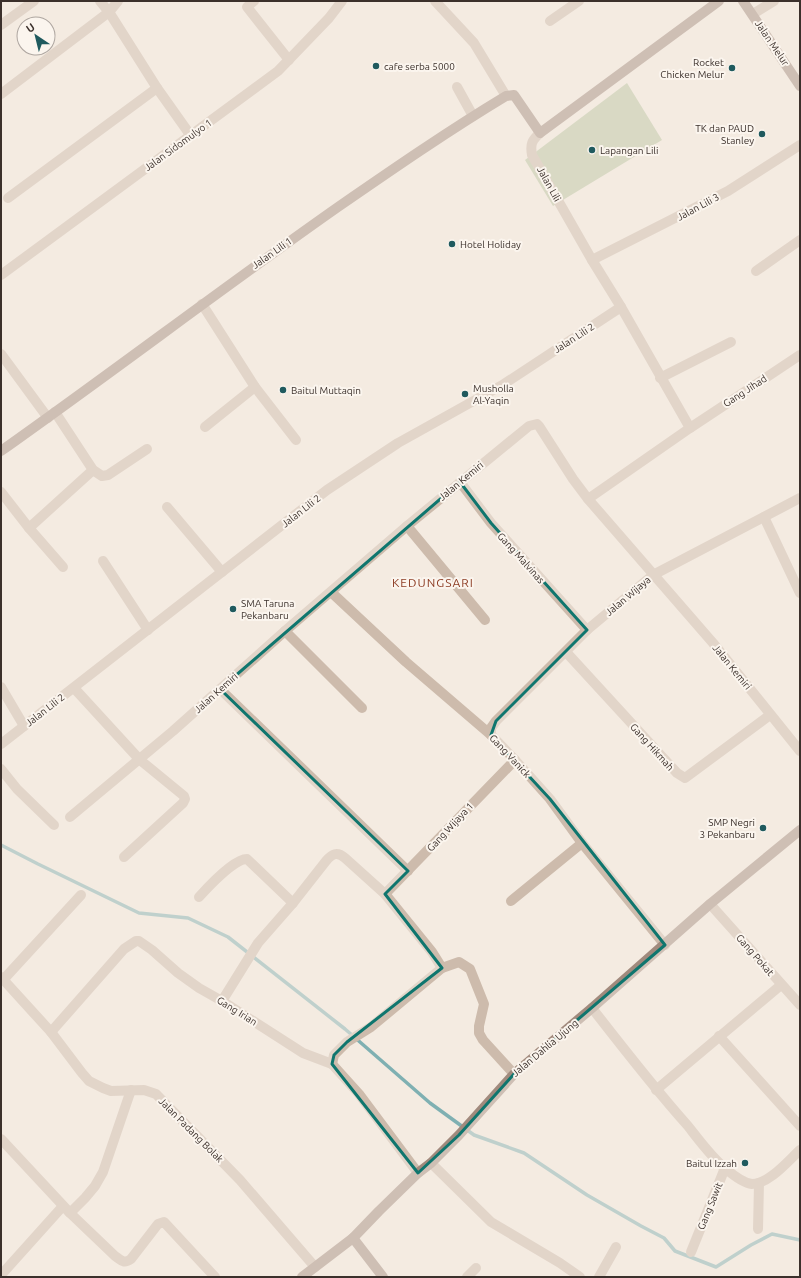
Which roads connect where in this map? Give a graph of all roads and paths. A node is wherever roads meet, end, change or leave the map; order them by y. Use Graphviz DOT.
graph roads {
  1 [pos="34,1"];
  2 [pos="100,1"];
  3 [pos="118,1"];
  4 [pos="254,1"];
  5 [pos="342,1"];
  6 [pos="435,1"];
  7 [pos="579,1"];
  8 [pos="719,1"];
  9 [pos="743,1"];
  10 [pos="774,1"];
  11 [pos="109,12"];
  12 [pos="753,14"];
  13 [pos="550,21"];
  14 [pos="1,25"];
  15 [pos="289,60"];
  16 [pos="800,86"];
  17 [pos="157,88"];
  18 [pos="456,88"];
  19 [pos="1,94"];
  20 [pos="506,96"];
  21 [pos="473,116"];
  22 [pos="540,133"];
  23 [pos="191,136"];
  24 [pos="800,145"];
  25 [pos="8,198"];
  26 [pos="800,240"];
  27 [pos="592,260"];
  28 [pos="756,271"];
  29 [pos="1,275"];
  30 [pos="202,304"];
  31 [pos="620,308"];
  32 [pos="731,342"];
  33 [pos="1,354"];
  34 [pos="800,355"];
  35 [pos="660,378"];
  36 [pos="256,387"];
  37 [pos="51,415"];
  38 [pos="205,427"];
  39 [pos="690,428"];
  40 [pos="296,440"];
  41 [pos="147,449"];
  42 [pos="1,451"];
  43 [pos="93,470"];
  44 [pos="460,482"];
  45 [pos="1,492"];
  46 [pos="800,498"];
  47 [pos="588,499"];
  48 [pos="167,507"];
  49 [pos="764,517"];
  50 [pos="407,526"];
  51 [pos="29,528"];
  52 [pos="103,561"];
  53 [pos="63,567"];
  54 [pos="222,572"];
  55 [pos="653,575"];
  56 [pos="331,592"];
  57 [pos="800,593"];
  58 [pos="485,620"];
  59 [pos="148,630"];
  60 [pos="587,630"];
  61 [pos="285,631"];
  62 [pos="566,652"];
  63 [pos="1,687"];
  64 [pos="74,688"];
  65 [pos="220,689"];
  66 [pos="362,708"];
  67 [pos="770,715"];
  68 [pos="24,726"];
  69 [pos="491,735"];
  70 [pos="1,744"];
  71 [pos="800,751"];
  72 [pos="140,760"];
  73 [pos="515,760"];
  74 [pos="1,769"];
  75 [pos="70,817"];
  76 [pos="54,825"];
  77 [pos="800,830"];
  78 [pos="582,843"];
  79 [pos="124,856"];
  80 [pos="408,871"];
  81 [pos="81,894"];
  82 [pos="385,894"];
  83 [pos="199,897"];
  84 [pos="511,901"];
  85 [pos="293,902"];
  86 [pos="710,904"];
  87 [pos="665,945"];
  88 [pos="442,968"];
  89 [pos="2,979"];
  90 [pos="781,985"];
  91 [pos="222,1001"];
  92 [pos="800,1005"];
  93 [pos="592,1008"];
  94 [pos="51,1032"];
  95 [pos="719,1036"];
  96 [pos="332,1064"];
  97 [pos="514,1074"];
  98 [pos="131,1090"];
  99 [pos="656,1090"];
  100 [pos="800,1126"];
  101 [pos="1,1139"];
  102 [pos="800,1150"];
  103 [pos="431,1163"];
  104 [pos="725,1168"];
  105 [pos="418,1173"];
  106 [pos="759,1184"];
  107 [pos="67,1210"];
  108 [pos="758,1229"];
  109 [pos="353,1238"];
  110 [pos="616,1247"];
  111 [pos="691,1252"];
  112 [pos="315,1267"];
  113 [pos="476,1268"];
  114 [pos="1,1275"];
  115 [pos="215,1277"];
  116 [pos="302,1277"];
  117 [pos="383,1277"];
  118 [pos="467,1277"];
  119 [pos="580,1277"];
  120 [pos="599,1277"];
  1 -- 14 [label="street"];
  2 -- 11 [label="street"];
  3 -- 11 [label="street"];
  4 -- 15 [label="street"];
  5 -- 15 [label="street, Jalan Sidomulyo 1"];
  6 -- 20 [label="street"];
  7 -- 13 [label="street"];
  8 -- 22 [label="street, Jalan Lili"];
  9 -- 12 [label="street, Jalan Melur"];
  10 -- 12 [label="street"];
  11 -- 17 [label="street"];
  11 -- 19 [label="street"];
  12 -- 16 [label="street, Jalan Melur"];
  15 -- 23 [label="street, Jalan Sidomulyo 1"];
  17 -- 23 [label="street"];
  17 -- 25 [label="street"];
  18 -- 21 [label="street"];
  20 -- 21 [label="street, Jalan Lili 1"];
  20 -- 22 [label="street"];
  21 -- 30 [label="street, Jalan Lili 1"];
  22 -- 27 [label="street, Jalan Lili"];
  23 -- 29 [label="street, Jalan Sidomulyo 1"];
  24 -- 27 [label="street, Jalan Lili 3"];
  26 -- 28 [label="street"];
  27 -- 31 [label="street, Jalan Lili"];
  30 -- 36 [label="street"];
  30 -- 37 [label="street, Jalan Lili 1"];
  31 -- 35 [label="street, Jalan Lili"];
  31 -- 54 [label="street, Jalan Lili 2"];
  32 -- 35 [label="street"];
  33 -- 37 [label="street"];
  34 -- 39 [label="street, Gang Jihad"];
  35 -- 39 [label="street, Jalan Lili"];
  36 -- 38 [label="street"];
  36 -- 40 [label="street"];
  37 -- 42 [label="street, Jalan Lili 1"];
  37 -- 43 [label="street"];
  39 -- 47 [label="street, Gang Jihad"];
  41 -- 43 [label="street"];
  43 -- 51 [label="street"];
  44 -- 47 [label="street, Jalan Kemiri"];
  44 -- 50 [label="street, Jalan Kemiri"];
  44 -- 60 [label="street, Gang Malvinas"];
  45 -- 51 [label="street"];
  46 -- 49 [label="street, Jalan Wijaya"];
  47 -- 55 [label="street, Jalan Kemiri"];
  48 -- 54 [label="street"];
  49 -- 55 [label="street, Jalan Wijaya"];
  49 -- 57 [label="street"];
  50 -- 56 [label="street, Jalan Kemiri"];
  50 -- 58 [label="street"];
  51 -- 53 [label="street"];
  52 -- 59 [label="street"];
  54 -- 59 [label="street, Jalan Lili 2"];
  55 -- 60 [label="street, Jalan Wijaya"];
  55 -- 67 [label="street, Jalan Kemiri"];
  56 -- 61 [label="street, Jalan Kemiri"];
  56 -- 69 [label="street, Gang Vanick"];
  59 -- 64 [label="street, Jalan Lili 2"];
  60 -- 62 [label="street, Jalan Wijaya"];
  61 -- 65 [label="street, Jalan Kemiri"];
  61 -- 66 [label="street"];
  62 -- 67 [label="street, Gang Hikmah"];
  62 -- 69 [label="street, Jalan Wijaya"];
  63 -- 68 [label="street"];
  64 -- 68 [label="street, Jalan Lili 2"];
  64 -- 72 [label="street"];
  65 -- 72 [label="street, Jalan Kemiri"];
  65 -- 80 [label="street"];
  67 -- 71 [label="street, Jalan Kemiri"];
  68 -- 70 [label="street, Jalan Lili 2"];
  69 -- 73 [label="street, Gang Vanick"];
  72 -- 75 [label="street, Jalan Kemiri"];
  72 -- 79 [label="street"];
  73 -- 78 [label="street, Gang Vanick"];
  73 -- 80 [label="street, Gang Wijaya 1"];
  74 -- 76 [label="street"];
  77 -- 86 [label="street, Jalan Dahlia Ujung"];
  78 -- 84 [label="street"];
  78 -- 87 [label="street, Gang Vanick"];
  80 -- 82 [label="street, Gang Wijaya 1"];
  81 -- 89 [label="street"];
  82 -- 85 [label="street"];
  82 -- 88 [label="street"];
  83 -- 85 [label="street"];
  85 -- 91 [label="street"];
  86 -- 87 [label="street, Jalan Dahlia Ujung"];
  86 -- 90 [label="street, Gang Pokat"];
  87 -- 93 [label="street, Jalan Dahlia Ujung"];
  88 -- 96 [label="street"];
  88 -- 97 [label="street"];
  89 -- 94 [label="street, Jalan Padang Bolak"];
  90 -- 92 [label="street, Gang Pokat"];
  90 -- 95 [label="street"];
  91 -- 94 [label="street, Gang Irian"];
  91 -- 96 [label="street, Gang Irian"];
  93 -- 97 [label="street, Jalan Dahlia Ujung"];
  93 -- 99 [label="street"];
  94 -- 98 [label="street, Jalan Padang Bolak"];
  95 -- 99 [label="street"];
  95 -- 100 [label="street"];
  96 -- 105 [label="street, Gang Irian"];
  97 -- 103 [label="street, Jalan Dahlia Ujung"];
  98 -- 107 [label="street"];
  98 -- 112 [label="street, Jalan Padang Bolak"];
  99 -- 104 [label="street"];
  101 -- 107 [label="street"];
  102 -- 106 [label="street"];
  103 -- 105 [label="street, Jalan Dahlia Ujung"];
  103 -- 119 [label="street"];
  104 -- 106 [label="street"];
  104 -- 111 [label="street, Gang Sawit"];
  105 -- 109 [label="street, Jalan Dahlia Ujung"];
  106 -- 108 [label="street"];
  107 -- 114 [label="street"];
  107 -- 115 [label="street"];
  109 -- 112 [label="street, Jalan Dahlia Ujung"];
  109 -- 117 [label="street"];
  110 -- 120 [label="street"];
  112 -- 116 [label="street, Jalan Dahlia Ujung"];
  113 -- 118 [label="street"];
}
